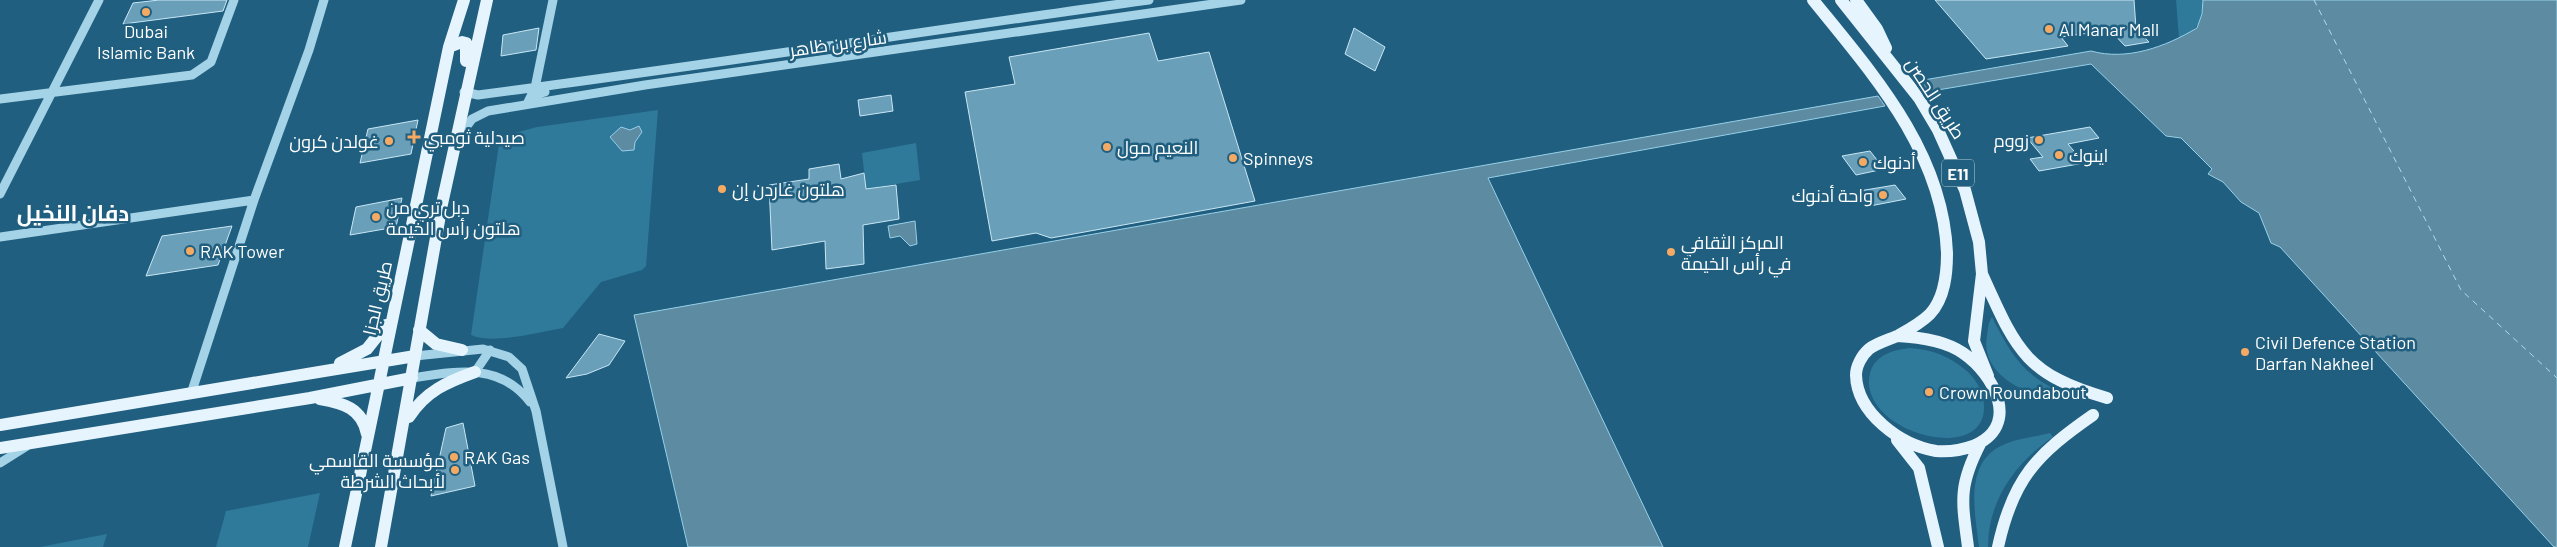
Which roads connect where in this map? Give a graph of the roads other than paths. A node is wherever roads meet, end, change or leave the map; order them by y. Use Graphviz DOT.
graph roads {
  1 [pos="99,0"];
  2 [pos="234,0"];
  3 [pos="324,0"];
  4 [pos="464,0"];
  5 [pos="487,0"];
  6 [pos="553,0"];
  7 [pos="1149,0"];
  8 [pos="1241,0"];
  9 [pos="1813,0"];
  10 [pos="1841,0"];
  11 [pos="1856,0"];
  12 [pos="994,22"];
  13 [pos="936,44"];
  14 [pos="448,47"];
  15 [pos="737,60"];
  16 [pos="1891,62"];
  17 [pos="628,76"];
  18 [pos="666,82"];
  19 [pos="465,86"];
  20 [pos="535,88"];
  21 [pos="51,94"];
  22 [pos="0,99"];
  23 [pos="527,104"];
  24 [pos="454,144"];
  25 [pos="0,194"];
  26 [pos="254,200"];
  27 [pos="0,237"];
  28 [pos="1982,274"];
  29 [pos="392,314"];
  30 [pos="419,330"];
  31 [pos="1897,336"];
  32 [pos="462,350"];
  33 [pos="490,350"];
  34 [pos="415,356"];
  35 [pos="383,361"];
  36 [pos="316,372"];
  37 [pos="474,372"];
  38 [pos="1988,376"];
  39 [pos="412,378"];
  40 [pos="378,385"];
  41 [pos="191,394"];
  42 [pos="310,398"];
  43 [pos="2107,398"];
  44 [pos="536,411"];
  45 [pos="2093,415"];
  46 [pos="0,425"];
  47 [pos="404,426"];
  48 [pos="1890,432"];
  49 [pos="367,438"];
  50 [pos="34,442"];
  51 [pos="1980,444"];
  52 [pos="0,448"];
  53 [pos="0,463"];
  54 [pos="345,547"];
  55 [pos="381,547"];
  56 [pos="563,547"];
  57 [pos="1938,547"];
  58 [pos="1968,547"];
  59 [pos="1998,547"];
  1 -- 21 [label="street"];
  2 -- 21 [label="street"];
  3 -- 26 [label="street"];
  4 -- 14 [label="main road, طريق الجزا"];
  5 -- 19 [label="main road"];
  6 -- 20 [label="street"];
  7 -- 12 [label="street, شارع بن ظاهر"];
  8 -- 13 [label="street, شارع بن ظاهر"];
  9 -- 31 [label="main road, E11"];
  10 -- 16 [label="main road, طريق الحصن / E11"];
  11 -- 16 [label="main road"];
  12 -- 13 [label="street"];
  12 -- 15 [label="street, شارع بن ظاهر"];
  13 -- 18 [label="street, شارع بن ظاهر"];
  14 -- 19 [label="main road"];
  14 -- 29 [label="main road, طريق الجزا"];
  15 -- 17 [label="street, شارع بن ظاهر"];
  15 -- 18 [label="street"];
  16 -- 28 [label="main road, طريق الحصن / E11"];
  17 -- 20 [label="street, شارع بن ظاهر"];
  17 -- 23 [label="street"];
  18 -- 23 [label="street, شارع بن ظاهر"];
  19 -- 20 [label="street, شارع بن ظاهر"];
  19 -- 24 [label="main road"];
  21 -- 22 [label="street"];
  21 -- 25 [label="street"];
  23 -- 24 [label="street, شارع بن ظاهر"];
  24 -- 30 [label="main road"];
  26 -- 27 [label="street"];
  26 -- 41 [label="street"];
  28 -- 38 [label="main road, طريق الحصن / E11"];
  28 -- 43 [label="main road"];
  29 -- 35 [label="main road, طريق الجزا"];
  29 -- 36 [label="main road"];
  30 -- 32 [label="main road"];
  30 -- 34 [label="main road"];
  31 -- 38 [label="main road"];
  31 -- 48 [label="main road"];
  32 -- 33 [label="street"];
  32 -- 34 [label="street"];
  33 -- 37 [label="street"];
  33 -- 44 [label="street"];
  34 -- 35 [label="main road"];
  34 -- 39 [label="main road"];
  35 -- 36 [label="main road"];
  35 -- 40 [label="main road, طريق الجزا"];
  36 -- 41 [label="main road"];
  37 -- 39 [label="street"];
  37 -- 44 [label="street"];
  37 -- 47 [label="main road"];
  38 -- 51 [label="main road"];
  39 -- 40 [label="main road"];
  39 -- 47 [label="main road"];
  40 -- 42 [label="main road"];
  40 -- 49 [label="main road, طريق الجزا"];
  41 -- 46 [label="main road"];
  42 -- 49 [label="main road"];
  42 -- 50 [label="main road"];
  44 -- 56 [label="street"];
  45 -- 59 [label="main road"];
  47 -- 55 [label="main road"];
  48 -- 51 [label="main road"];
  48 -- 57 [label="main road"];
  49 -- 54 [label="main road, طريق الجزا"];
  50 -- 52 [label="main road"];
  50 -- 53 [label="street"];
  51 -- 58 [label="main road"];
}
